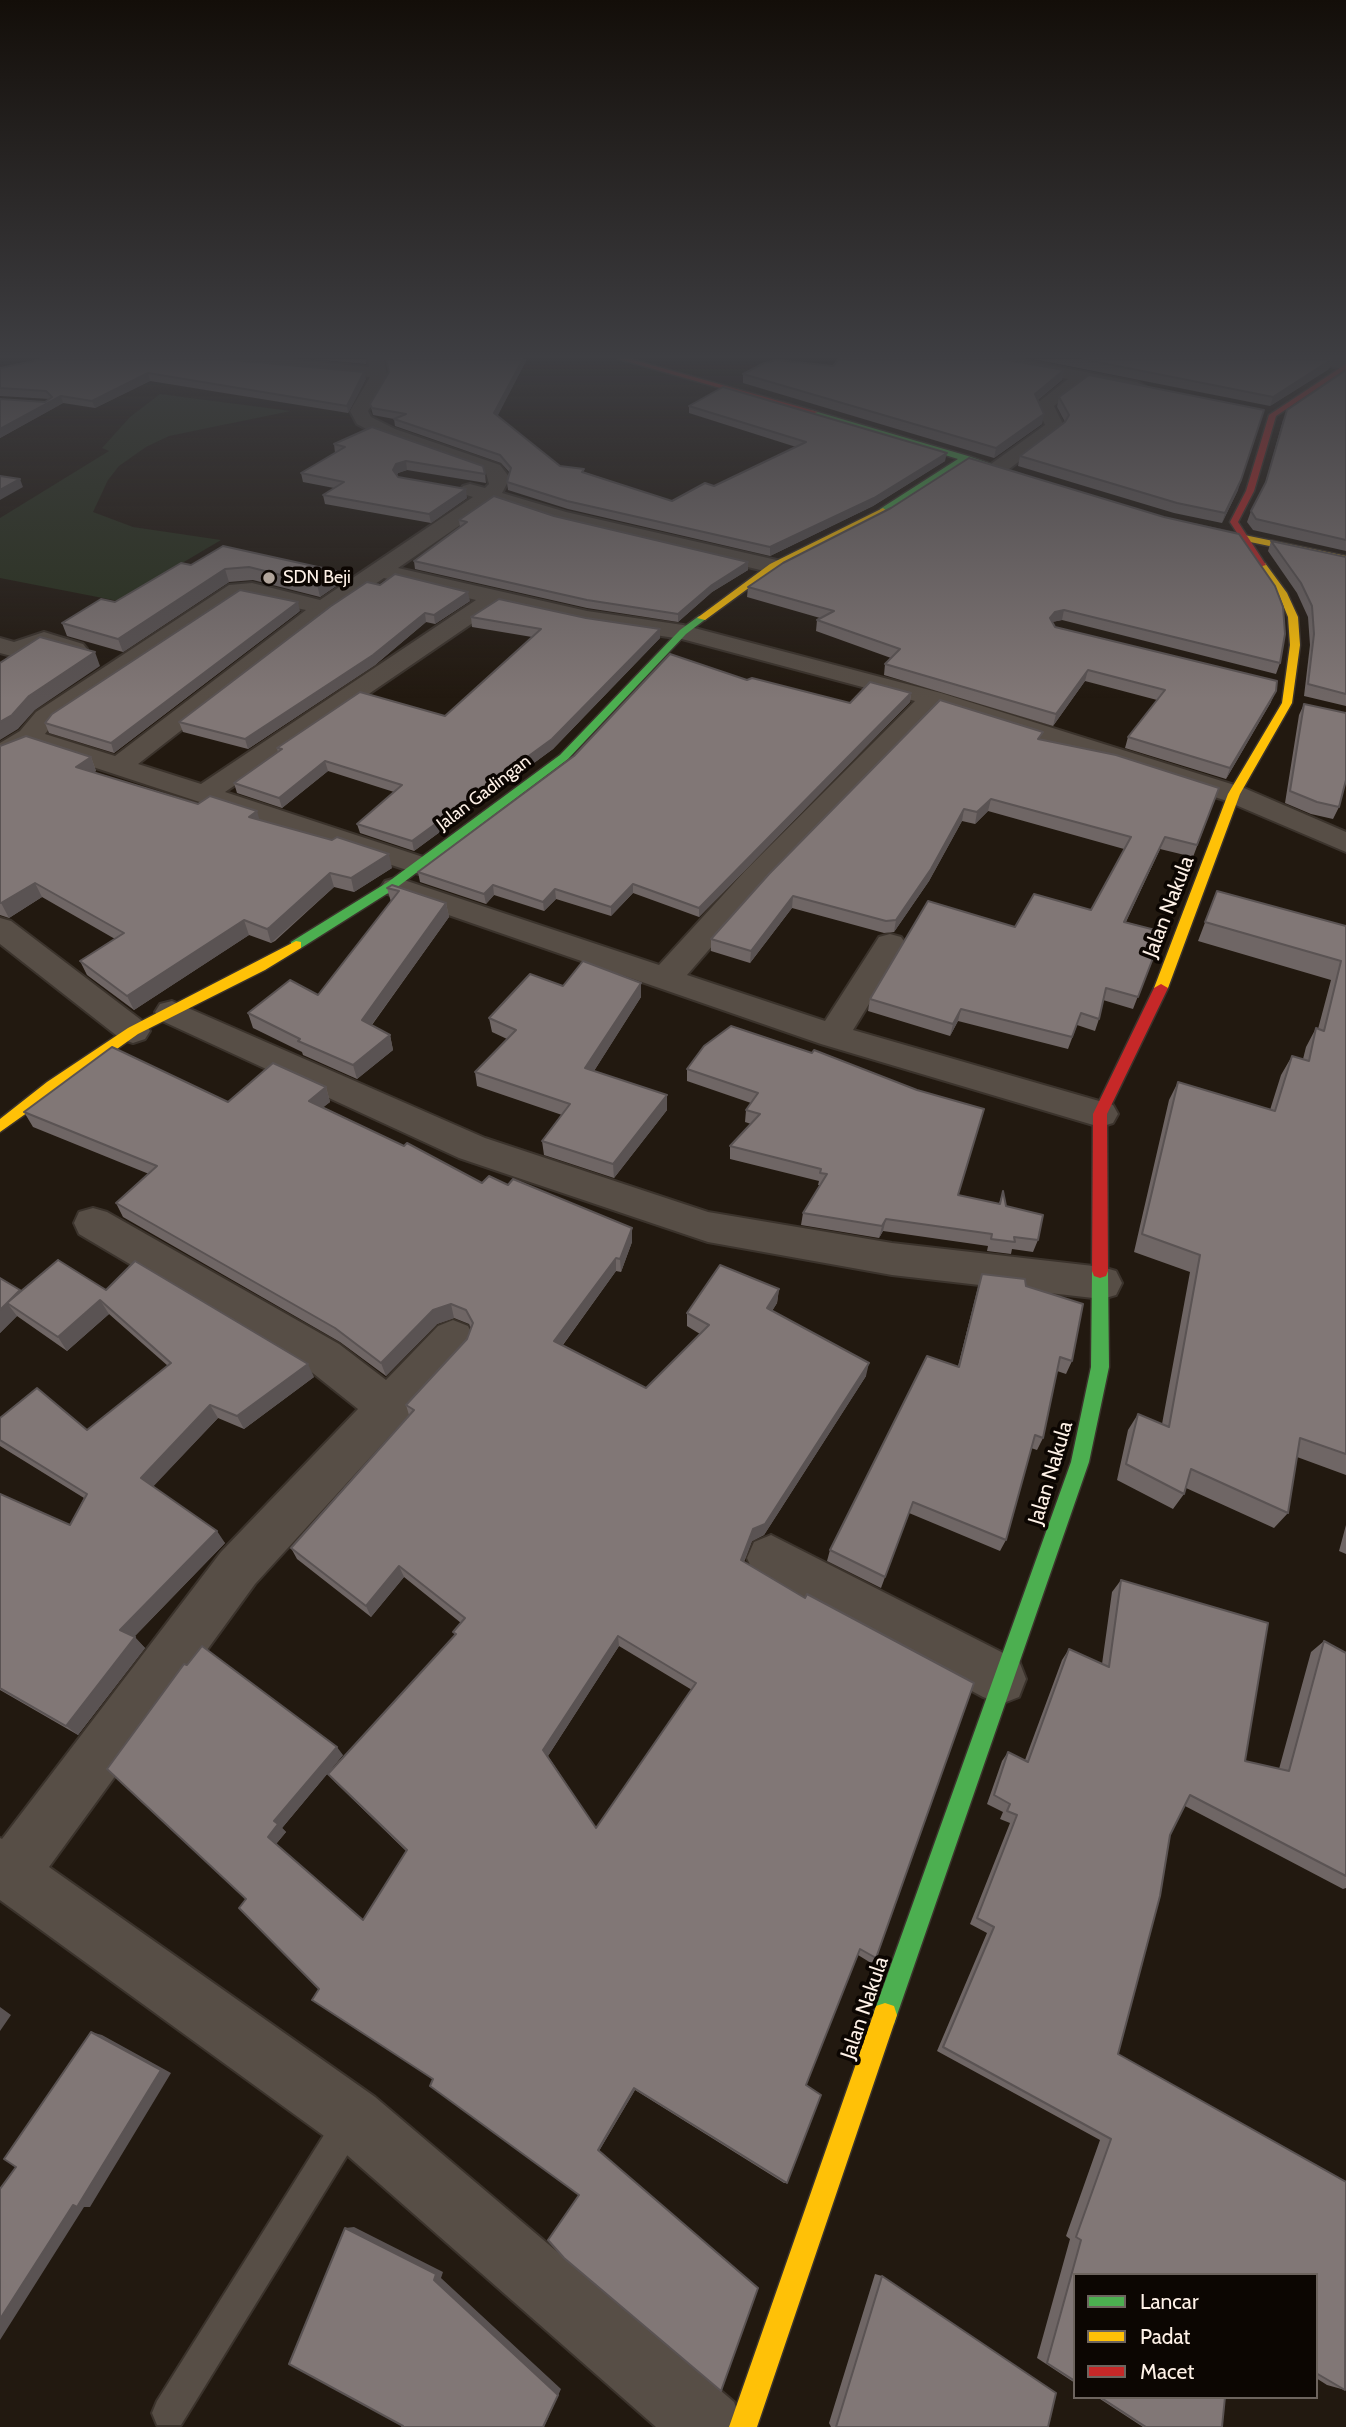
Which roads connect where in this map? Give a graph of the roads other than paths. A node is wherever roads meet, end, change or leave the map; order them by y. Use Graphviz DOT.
graph roads {
  1 [pos="496,472"];
  2 [pos="943,472"];
  3 [pos="1011,472"];
  4 [pos="1254,472"];
  5 [pos="1035,480"];
  6 [pos="455,488"];
  7 [pos="491,494"];
  8 [pos="1169,521"];
  9 [pos="1241,538"];
  10 [pos="1346,559"];
  11 [pos="773,566"];
  12 [pos="380,571"];
  13 [pos="494,598"];
  14 [pos="324,608"];
  15 [pos="683,632"];
  16 [pos="0,645"];
  17 [pos="124,663"];
  18 [pos="1264,681"];
  19 [pos="932,698"];
  20 [pos="1296,699"];
  21 [pos="29,737"];
  22 [pos="0,754"];
  23 [pos="118,766"];
  24 [pos="1234,794"];
  25 [pos="203,795"];
  26 [pos="1346,843"];
  27 [pos="419,865"];
  28 [pos="392,885"];
  29 [pos="0,928"];
  30 [pos="890,944"];
  31 [pos="667,977"];
  32 [pos="172,1012"];
  33 [pos="133,1031"];
  34 [pos="833,1036"];
  35 [pos="1100,1114"];
  36 [pos="3,1122"];
  37 [pos="93,1223"];
  38 [pos="1102,1283"];
  39 [pos="453,1338"];
  40 [pos="388,1407"];
  41 [pos="771,1558"];
  42 [pos="1001,1679"];
  43 [pos="6,1869"];
  44 [pos="352,2119"];
  45 [pos="169,2413"];
  46 [pos="709,2427"];
  47 [pos="743,2427"];
  1 -- 7 [label="street"];
  2 -- 11 [label="main road, Jalan Gadingan"];
  3 -- 5 [label="main road"];
  4 -- 9 [label="main road"];
  6 -- 7 [label="street"];
  7 -- 11 [label="street"];
  7 -- 12 [label="street"];
  8 -- 9 [label="main road"];
  9 -- 10 [label="main road"];
  9 -- 20 [label="main road, Jalan Nakula"];
  11 -- 15 [label="main road, Jalan Gadingan"];
  12 -- 13 [label="street"];
  12 -- 14 [label="street"];
  13 -- 15 [label="street"];
  13 -- 25 [label="street"];
  14 -- 17 [label="street"];
  14 -- 23 [label="street"];
  15 -- 19 [label="street"];
  15 -- 27 [label="main road, Jalan Gadingan"];
  16 -- 17 [label="street"];
  17 -- 21 [label="street"];
  18 -- 20 [label="street"];
  19 -- 24 [label="street"];
  19 -- 31 [label="street"];
  20 -- 24 [label="main road, Jalan Nakula"];
  21 -- 22 [label="street"];
  21 -- 23 [label="street"];
  23 -- 25 [label="street"];
  24 -- 26 [label="street"];
  24 -- 35 [label="main road, Jalan Nakula"];
  25 -- 27 [label="street"];
  27 -- 28 [label="main road, Jalan Gadingan"];
  28 -- 31 [label="street"];
  28 -- 32 [label="main road, Jalan Gadingan"];
  29 -- 33 [label="street"];
  30 -- 34 [label="street"];
  31 -- 34 [label="street"];
  32 -- 33 [label="main road, Jalan Gadingan"];
  32 -- 38 [label="street"];
  33 -- 36 [label="main road, Jalan Gadingan"];
  34 -- 35 [label="street"];
  35 -- 38 [label="main road, Jalan Nakula"];
  37 -- 40 [label="street"];
  38 -- 42 [label="main road, Jalan Nakula"];
  39 -- 40 [label="street"];
  40 -- 43 [label="street"];
  41 -- 42 [label="street"];
  42 -- 47 [label="main road, Jalan Nakula"];
  43 -- 44 [label="street"];
  44 -- 45 [label="lane"];
  44 -- 46 [label="street"];
}
